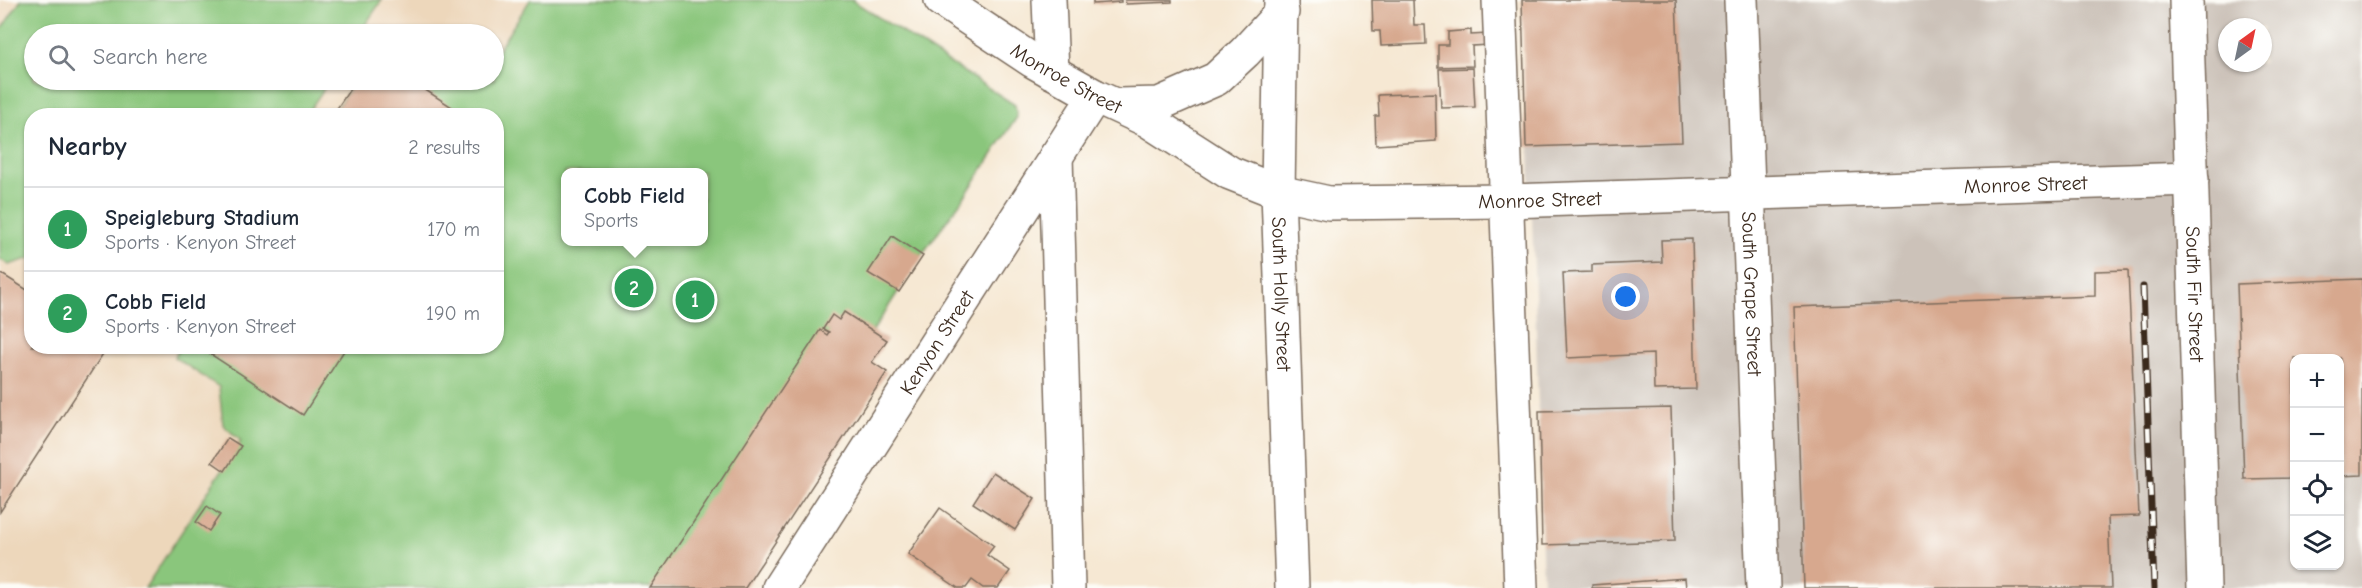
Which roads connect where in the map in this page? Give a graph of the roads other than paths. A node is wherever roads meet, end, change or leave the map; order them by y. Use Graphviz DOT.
graph roads {
  1 [pos="940,0"];
  2 [pos="1050,0"];
  3 [pos="1499,0"];
  4 [pos="1741,0"];
  5 [pos="2186,0"];
  6 [pos="1281,6"];
  7 [pos="1052,72"];
  8 [pos="1107,100"];
  9 [pos="1056,156"];
  10 [pos="2192,179"];
  11 [pos="1278,192"];
  12 [pos="1749,193"];
  13 [pos="1507,201"];
  14 [pos="779,588"];
  15 [pos="1068,588"];
  16 [pos="1292,588"];
  17 [pos="1521,588"];
  18 [pos="1763,588"];
  19 [pos="2204,588"];
  1 -- 7 [label="street, Monroe Street"];
  2 -- 7 [label="street"];
  3 -- 13 [label="street"];
  4 -- 12 [label="street, South Grape Street"];
  5 -- 10 [label="street, South Fir Street"];
  6 -- 8 [label="street"];
  6 -- 11 [label="street, South Holly Street"];
  7 -- 8 [label="street, Monroe Street"];
  8 -- 9 [label="street, Kenyon Street"];
  8 -- 11 [label="street, Monroe Street"];
  9 -- 14 [label="street, Kenyon Street"];
  9 -- 15 [label="street"];
  10 -- 12 [label="street, Monroe Street"];
  10 -- 19 [label="street, South Fir Street"];
  11 -- 13 [label="street, Monroe Street"];
  11 -- 16 [label="street, South Holly Street"];
  12 -- 13 [label="street, Monroe Street"];
  12 -- 18 [label="street, South Grape Street"];
  13 -- 17 [label="street"];
}
